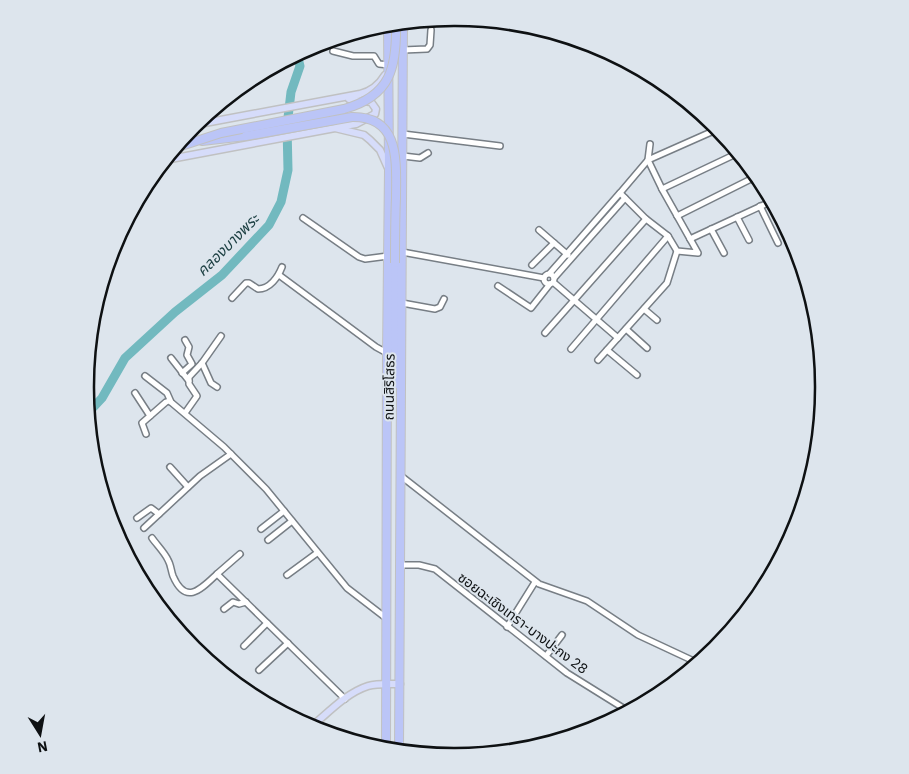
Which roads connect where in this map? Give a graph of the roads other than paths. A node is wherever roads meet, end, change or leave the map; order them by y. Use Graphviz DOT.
graph roads {
  1 [pos="403,30"];
  2 [pos="431,30"];
  3 [pos="396,31"];
  4 [pos="388,32"];
  5 [pos="403,50"];
  6 [pos="333,51"];
  7 [pos="389,67"];
  8 [pos="403,98"];
  9 [pos="335,99"];
  10 [pos="389,100"];
  11 [pos="389,118"];
  12 [pos="403,120"];
  13 [pos="210,122"];
  14 [pos="335,128"];
  15 [pos="710,132"];
  16 [pos="403,134"];
  17 [pos="190,141"];
  18 [pos="188,144"];
  19 [pos="650,144"];
  20 [pos="500,146"];
  21 [pos="428,154"];
  22 [pos="403,156"];
  23 [pos="732,156"];
  24 [pos="175,158"];
  25 [pos="648,160"];
  26 [pos="390,170"];
  27 [pos="749,180"];
  28 [pos="662,189"];
  29 [pos="620,193"];
  30 [pos="625,198"];
  31 [pos="765,204"];
  32 [pos="760,206"];
  33 [pos="677,216"];
  34 [pos="737,217"];
  35 [pos="303,218"];
  36 [pos="646,219"];
  37 [pos="711,229"];
  38 [pos="539,230"];
  39 [pos="668,236"];
  40 [pos="690,239"];
  41 [pos="749,240"];
  42 [pos="554,243"];
  43 [pos="778,243"];
  44 [pos="677,251"];
  45 [pos="402,252"];
  46 [pos="724,252"];
  47 [pos="567,254"];
  48 [pos="388,256"];
  49 [pos="572,259"];
  50 [pos="532,266"];
  51 [pos="282,267"];
  52 [pos="550,274"];
  53 [pos="278,275"];
  54 [pos="544,278"];
  55 [pos="553,281"];
  56 [pos="498,286"];
  57 [pos="232,298"];
  58 [pos="444,300"];
  59 [pos="574,300"];
  60 [pos="402,303"];
  61 [pos="644,308"];
  62 [pos="597,320"];
  63 [pos="657,320"];
  64 [pos="626,329"];
  65 [pos="545,333"];
  66 [pos="221,336"];
  67 [pos="618,338"];
  68 [pos="185,340"];
  69 [pos="647,348"];
  70 [pos="571,350"];
  71 [pos="607,350"];
  72 [pos="387,353"];
  73 [pos="171,358"];
  74 [pos="598,360"];
  75 [pos="202,363"];
  76 [pos="182,373"];
  77 [pos="637,375"];
  78 [pos="145,376"];
  79 [pos="188,381"];
  80 [pos="217,387"];
  81 [pos="135,392"];
  82 [pos="171,402"];
  83 [pos="185,414"];
  84 [pos="150,416"];
  85 [pos="401,422"];
  86 [pos="146,434"];
  87 [pos="231,454"];
  88 [pos="170,467"];
  89 [pos="401,476"];
  90 [pos="188,487"];
  91 [pos="284,511"];
  92 [pos="159,514"];
  93 [pos="137,518"];
  94 [pos="292,521"];
  95 [pos="144,528"];
  96 [pos="261,529"];
  97 [pos="152,538"];
  98 [pos="268,540"];
  99 [pos="317,553"];
  100 [pos="240,554"];
  101 [pos="400,566"];
  102 [pos="217,574"];
  103 [pos="287,574"];
  104 [pos="535,582"];
  105 [pos="246,602"];
  106 [pos="224,609"];
  107 [pos="386,618"];
  108 [pos="267,623"];
  109 [pos="507,626"];
  110 [pos="562,635"];
  111 [pos="288,643"];
  112 [pos="244,646"];
  113 [pos="546,656"];
  114 [pos="690,659"];
  115 [pos="259,670"];
  116 [pos="386,684"];
  117 [pos="400,684"];
  118 [pos="344,700"];
  119 [pos="621,707"];
  120 [pos="318,721"];
  121 [pos="386,741"];
  122 [pos="399,744"];
  1 -- 5 [label="highway, ถนนสิริโสธร"];
  2 -- 5 [label="street"];
  3 -- 18 [label="highway, bridge"];
  4 -- 7 [label="highway, ถนนสิริโสธร"];
  5 -- 8 [label="highway, ถนนสิริโสธร"];
  6 -- 7 [label="street"];
  7 -- 9 [label="main road"];
  7 -- 10 [label="highway, ถนนสิริโสธร"];
  8 -- 10 [label="highway"];
  8 -- 12 [label="highway, ถนนสิริโสธร"];
  9 -- 13 [label="main road"];
  9 -- 14 [label="main road"];
  10 -- 11 [label="highway, ถนนสิริโสธร"];
  11 -- 12 [label="highway"];
  11 -- 26 [label="highway, ถนนสิริโสธร"];
  12 -- 16 [label="highway, ถนนสิริโสธร"];
  14 -- 24 [label="main road"];
  14 -- 26 [label="main road"];
  15 -- 25 [label="street"];
  16 -- 20 [label="street"];
  16 -- 22 [label="highway, ถนนสิริโสธร"];
  17 -- 85 [label="highway, bridge"];
  19 -- 25 [label="street"];
  21 -- 22 [label="street"];
  22 -- 45 [label="highway, ถนนสิริโสธร"];
  23 -- 28 [label="street"];
  25 -- 28 [label="street"];
  25 -- 29 [label="street"];
  26 -- 48 [label="highway, ถนนสิริโสธร"];
  27 -- 33 [label="street"];
  28 -- 33 [label="street"];
  29 -- 30 [label="street"];
  29 -- 47 [label="street"];
  30 -- 36 [label="street"];
  30 -- 49 [label="street"];
  31 -- 32 [label="street"];
  32 -- 34 [label="street"];
  32 -- 43 [label="street"];
  33 -- 40 [label="street"];
  34 -- 37 [label="street"];
  34 -- 41 [label="street"];
  35 -- 48 [label="street"];
  36 -- 39 [label="street"];
  36 -- 59 [label="street"];
  37 -- 40 [label="street"];
  37 -- 46 [label="street"];
  38 -- 42 [label="street"];
  39 -- 44 [label="street"];
  39 -- 62 [label="street"];
  40 -- 44 [label="street"];
  42 -- 47 [label="street"];
  42 -- 50 [label="street"];
  44 -- 61 [label="street"];
  45 -- 54 [label="street"];
  45 -- 60 [label="highway, ถนนสิริโสธร"];
  47 -- 49 [label="street"];
  47 -- 52 [label="street"];
  48 -- 72 [label="highway, ถนนสิริโสธร"];
  49 -- 55 [label="street"];
  51 -- 53 [label="street"];
  52 -- 54 [label="street"];
  52 -- 55 [label="street"];
  53 -- 57 [label="street"];
  53 -- 72 [label="street"];
  54 -- 55 [label="street"];
  55 -- 56 [label="street"];
  55 -- 59 [label="street"];
  58 -- 60 [label="street"];
  59 -- 62 [label="street"];
  59 -- 65 [label="street"];
  60 -- 85 [label="highway, ถนนสิริโสธร"];
  61 -- 63 [label="street"];
  61 -- 64 [label="street"];
  62 -- 67 [label="street"];
  62 -- 70 [label="street"];
  64 -- 67 [label="street"];
  64 -- 69 [label="street"];
  66 -- 75 [label="street"];
  67 -- 71 [label="street"];
  68 -- 76 [label="street"];
  71 -- 74 [label="street"];
  71 -- 77 [label="street"];
  72 -- 107 [label="highway, ถนนสิริโสธร"];
  73 -- 76 [label="street"];
  75 -- 79 [label="street"];
  75 -- 80 [label="street"];
  76 -- 79 [label="street"];
  78 -- 82 [label="street"];
  79 -- 83 [label="street"];
  81 -- 84 [label="street"];
  82 -- 83 [label="street"];
  82 -- 84 [label="street"];
  83 -- 87 [label="street"];
  84 -- 86 [label="street"];
  85 -- 89 [label="highway, ถนนสิริโสธร"];
  87 -- 90 [label="street"];
  87 -- 91 [label="street"];
  88 -- 90 [label="street"];
  89 -- 101 [label="highway, ถนนสิริโสธร"];
  89 -- 104 [label="street"];
  90 -- 92 [label="street"];
  91 -- 94 [label="street"];
  91 -- 96 [label="street"];
  92 -- 93 [label="street"];
  92 -- 95 [label="street"];
  94 -- 98 [label="street"];
  94 -- 99 [label="street"];
  97 -- 102 [label="street"];
  99 -- 103 [label="street"];
  99 -- 107 [label="street"];
  100 -- 102 [label="street"];
  101 -- 109 [label="street, ซอยฉะเชิงเทรา-บางปะกง 28"];
  101 -- 117 [label="highway, ถนนสิริโสธร"];
  102 -- 105 [label="street"];
  104 -- 109 [label="street"];
  104 -- 114 [label="street"];
  105 -- 106 [label="street"];
  105 -- 108 [label="street"];
  107 -- 116 [label="highway, ถนนสิริโสธร"];
  108 -- 111 [label="street"];
  108 -- 112 [label="street"];
  109 -- 113 [label="street, ซอยฉะเชิงเทรา-บางปะกง 28"];
  110 -- 113 [label="street"];
  111 -- 115 [label="street"];
  111 -- 118 [label="street"];
  113 -- 119 [label="street, ซอยฉะเชิงเทรา-บางปะกง 28"];
  116 -- 117 [label="main road"];
  116 -- 118 [label="main road"];
  116 -- 121 [label="highway, ถนนสิริโสธร"];
  117 -- 122 [label="highway, ถนนสิริโสธร"];
  118 -- 120 [label="main road"];
}
